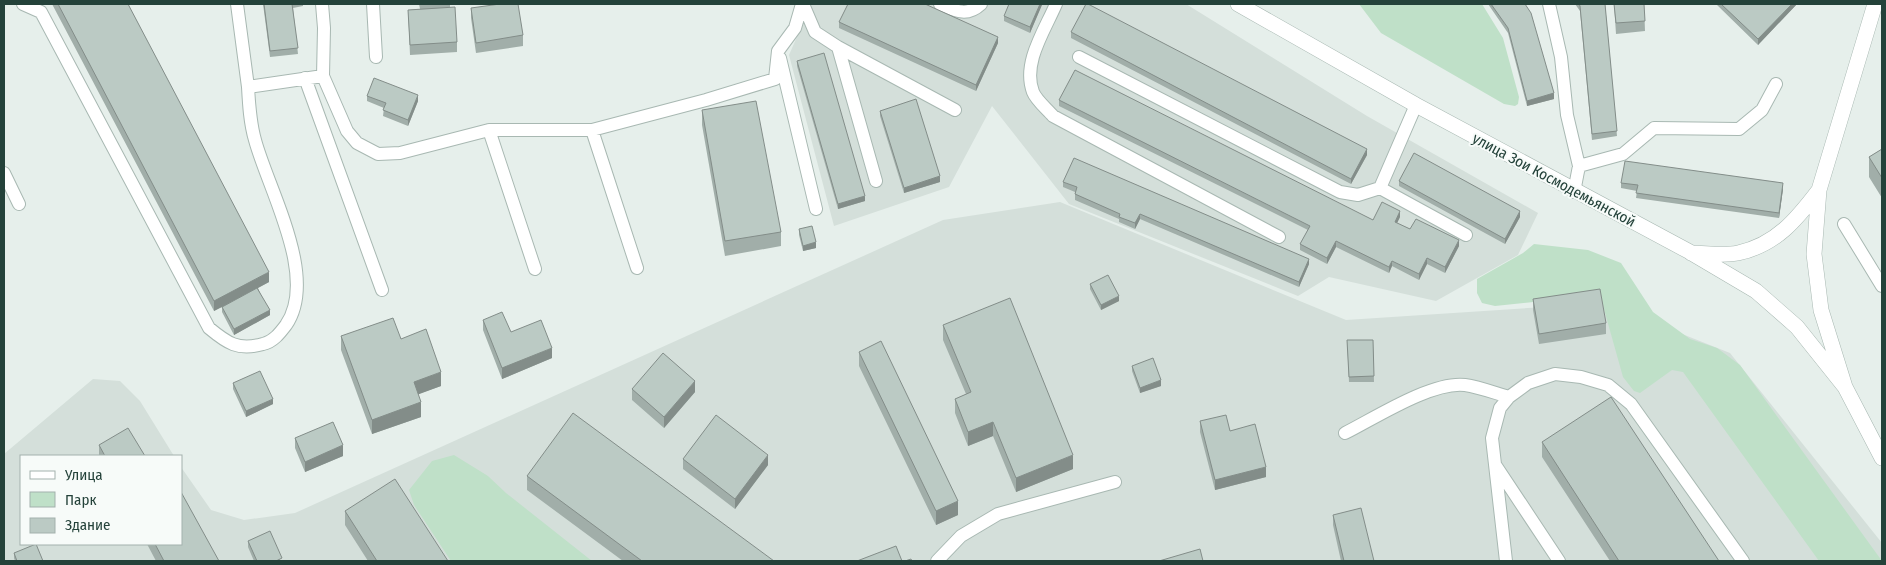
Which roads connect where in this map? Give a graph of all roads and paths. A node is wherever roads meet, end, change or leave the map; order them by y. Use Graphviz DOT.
graph roads {
  1 [pos="23,4"];
  2 [pos="236,4"];
  3 [pos="322,4"];
  4 [pos="372,4"];
  5 [pos="803,4"];
  6 [pos="940,4"];
  7 [pos="981,4"];
  8 [pos="1056,4"];
  9 [pos="1549,4"];
  10 [pos="1875,4"];
  11 [pos="1248,6"];
  12 [pos="838,47"];
  13 [pos="778,51"];
  14 [pos="376,57"];
  15 [pos="1080,57"];
  16 [pos="323,76"];
  17 [pos="305,78"];
  18 [pos="1776,84"];
  19 [pos="248,87"];
  20 [pos="1416,105"];
  21 [pos="955,110"];
  22 [pos="489,130"];
  23 [pos="592,130"];
  24 [pos="1579,166"];
  25 [pos="4,173"];
  26 [pos="876,181"];
  27 [pos="1380,188"];
  28 [pos="1820,190"];
  29 [pos="1574,192"];
  30 [pos="20,204"];
  31 [pos="816,208"];
  32 [pos="1844,224"];
  33 [pos="1466,235"];
  34 [pos="1279,237"];
  35 [pos="1690,252"];
  36 [pos="636,268"];
  37 [pos="535,269"];
  38 [pos="1882,286"];
  39 [pos="382,290"];
  40 [pos="1845,387"];
  41 [pos="1509,397"];
  42 [pos="1344,433"];
  43 [pos="1882,458"];
  44 [pos="1495,464"];
  45 [pos="1115,482"];
  46 [pos="937,561"];
  47 [pos="1506,561"];
  48 [pos="1559,561"];
  49 [pos="1743,561"];
  1 -- 19 [label="lane"];
  2 -- 19 [label="lane"];
  3 -- 16 [label="lane"];
  4 -- 14 [label="lane"];
  5 -- 12 [label="lane"];
  5 -- 13 [label="lane"];
  6 -- 7 [label="lane"];
  8 -- 34 [label="lane"];
  9 -- 24 [label="lane"];
  10 -- 28 [label="street"];
  11 -- 20 [label="street, улица Зои Космодемьянской"];
  12 -- 21 [label="lane"];
  12 -- 26 [label="lane"];
  13 -- 23 [label="lane"];
  13 -- 31 [label="lane"];
  15 -- 27 [label="lane"];
  16 -- 17 [label="lane"];
  16 -- 22 [label="lane"];
  17 -- 19 [label="lane"];
  17 -- 39 [label="lane"];
  18 -- 24 [label="lane"];
  20 -- 27 [label="lane"];
  20 -- 29 [label="street, улица Зои Космодемьянской"];
  22 -- 23 [label="lane"];
  22 -- 37 [label="lane"];
  23 -- 36 [label="lane"];
  24 -- 29 [label="lane"];
  25 -- 30 [label="lane"];
  27 -- 33 [label="lane"];
  28 -- 35 [label="street"];
  28 -- 40 [label="street"];
  29 -- 35 [label="street, улица Зои Космодемьянской"];
  32 -- 38 [label="lane"];
  35 -- 40 [label="street, улица Зои Космодемьянской"];
  40 -- 43 [label="street"];
  41 -- 42 [label="lane"];
  41 -- 44 [label="lane"];
  41 -- 49 [label="lane"];
  44 -- 47 [label="lane"];
  44 -- 48 [label="lane"];
  45 -- 46 [label="lane"];
}
